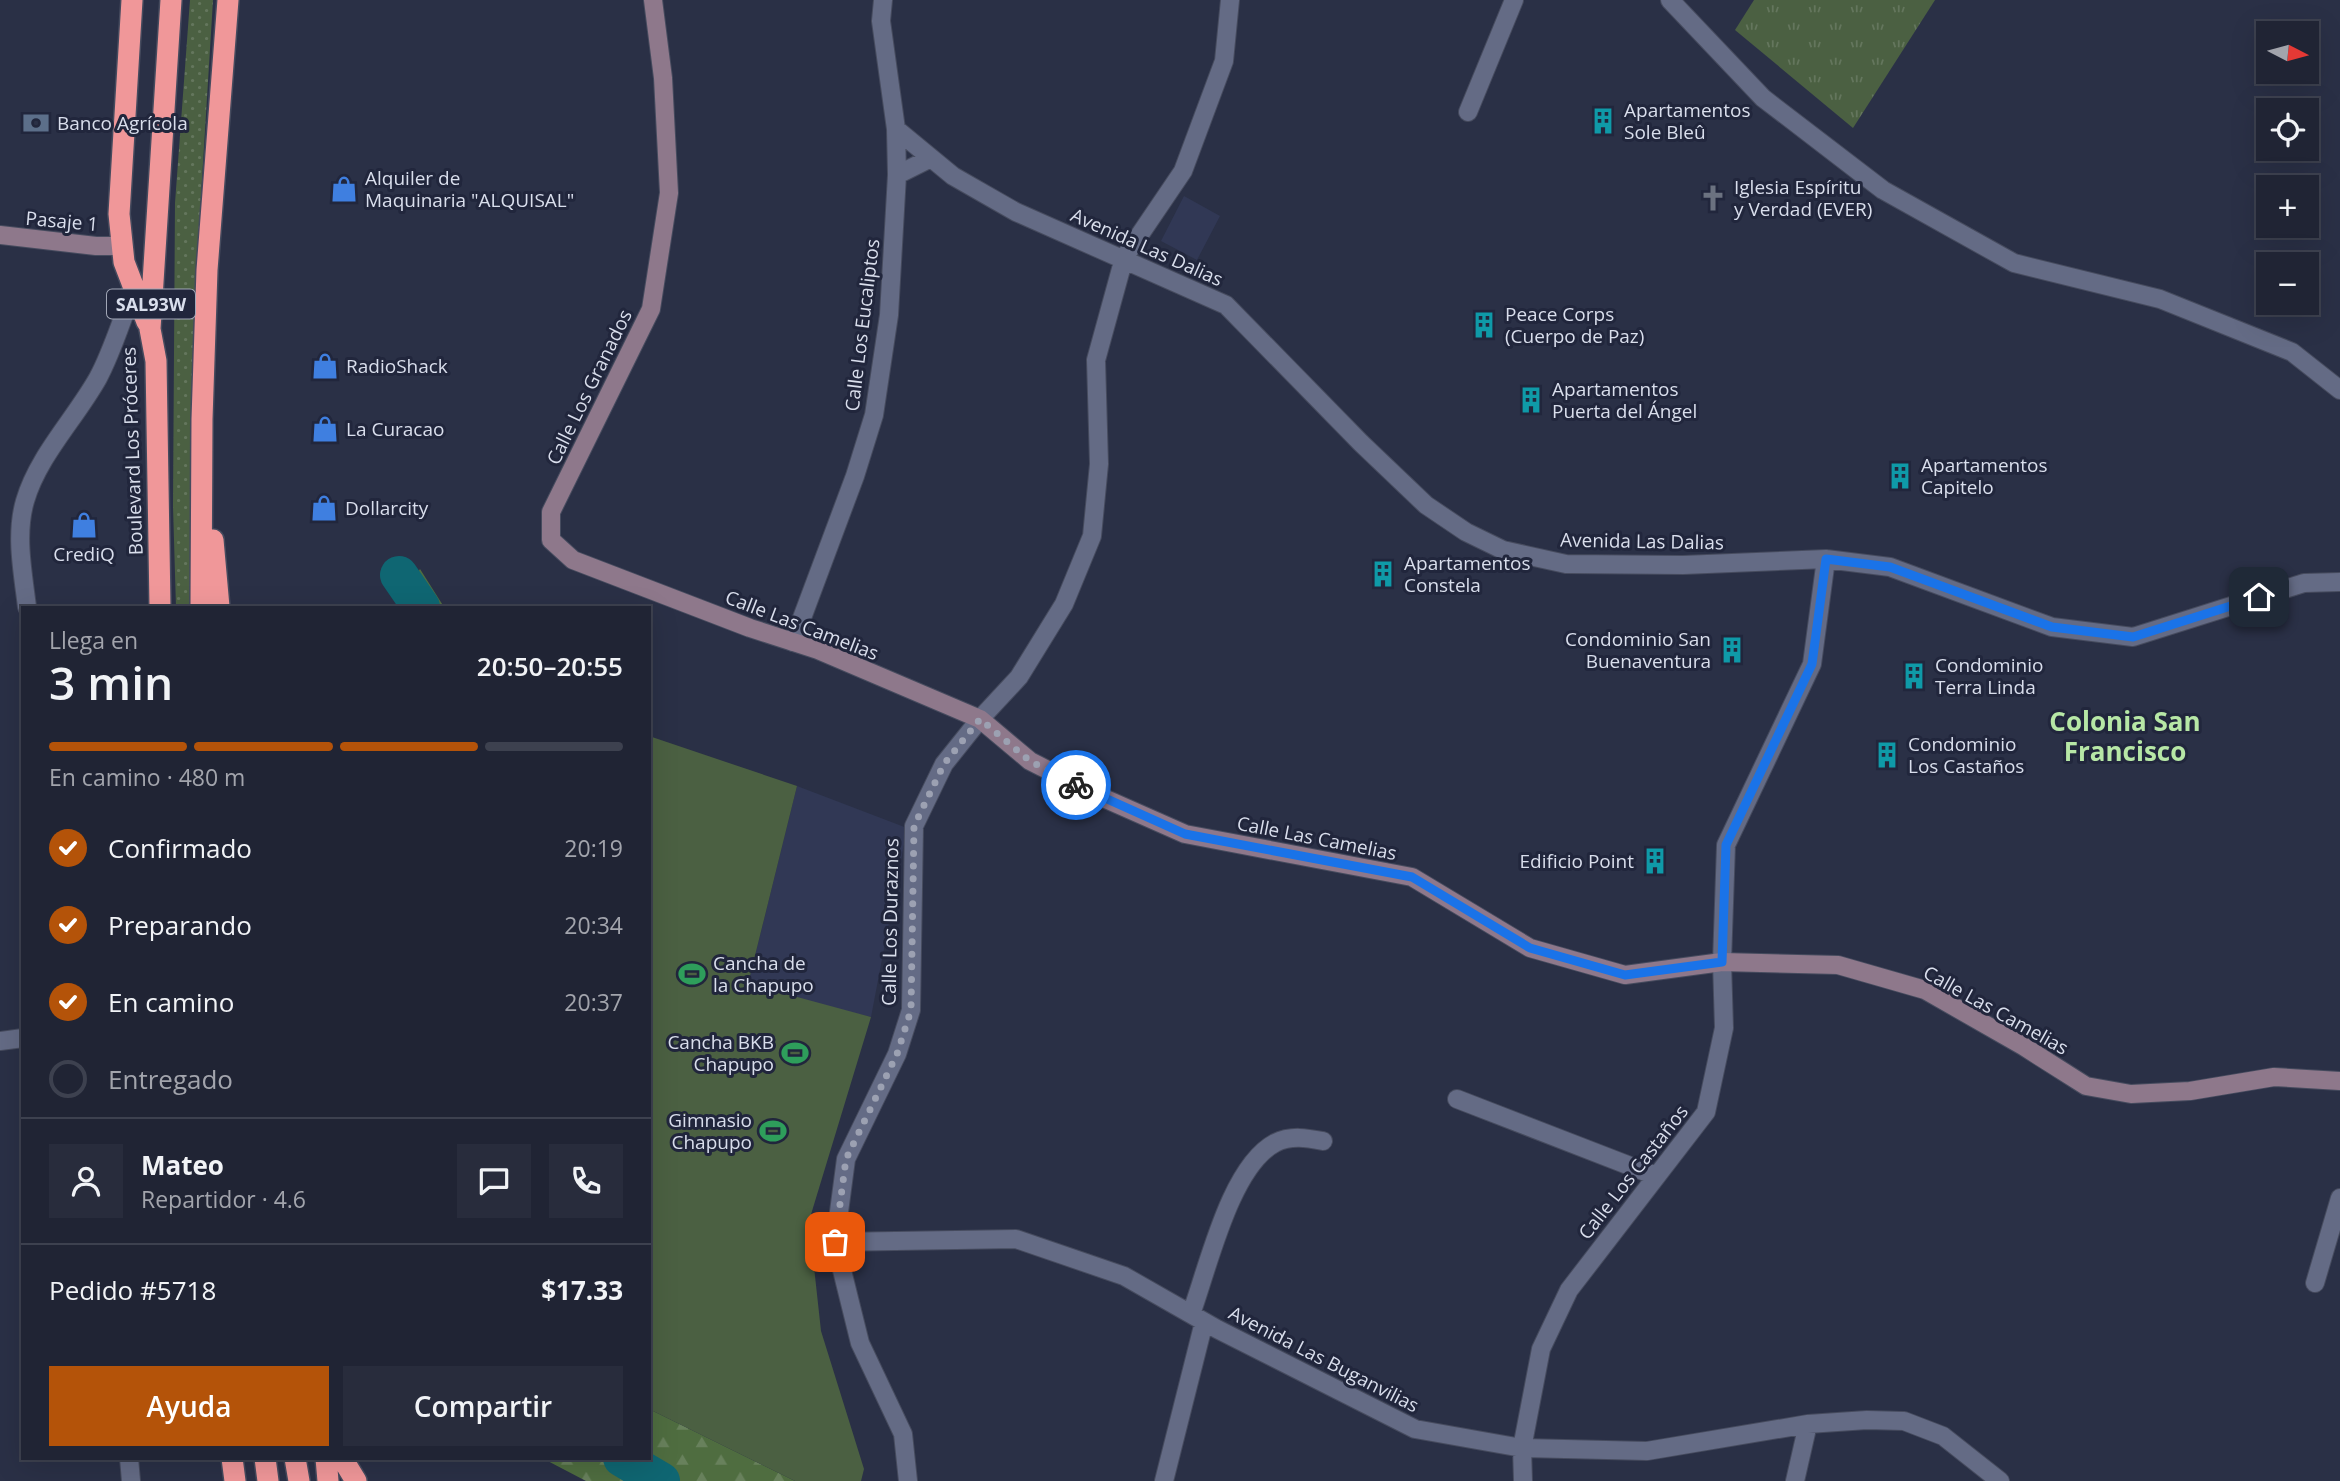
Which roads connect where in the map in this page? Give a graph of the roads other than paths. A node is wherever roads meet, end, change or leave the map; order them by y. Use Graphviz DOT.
graph roads {
  1 [pos="132,0"];
  2 [pos="171,0"];
  3 [pos="228,0"];
  4 [pos="653,0"];
  5 [pos="883,0"];
  6 [pos="1230,0"];
  7 [pos="1514,0"];
  8 [pos="1670,0"];
  9 [pos="1468,112"];
  10 [pos="896,129"];
  11 [pos="930,158"];
  12 [pos="897,175"];
  13 [pos="0,235"];
  14 [pos="121,246"];
  15 [pos="1124,258"];
  16 [pos="134,289"];
  17 [pos="150,329"];
  18 [pos="2340,390"];
  19 [pos="202,419"];
  20 [pos="551,540"];
  21 [pos="1826,559"];
  22 [pos="2340,582"];
  23 [pos="27,606"];
  24 [pos="160,606"];
  25 [pos="201,606"];
  26 [pos="219,606"];
  27 [pos="793,642"];
  28 [pos="980,719"];
  29 [pos="1722,962"];
  30 [pos="21,1038"];
  31 [pos="0,1041"];
  32 [pos="2340,1081"];
  33 [pos="1457,1099"];
  34 [pos="1323,1141"];
  35 [pos="1656,1176"];
  36 [pos="2340,1198"];
  37 [pos="835,1242"];
  38 [pos="2315,1283"];
  39 [pos="1197,1318"];
  40 [pos="1808,1424"];
  41 [pos="1522,1448"];
  42 [pos="129,1460"];
  43 [pos="232,1460"];
  44 [pos="265,1460"];
  45 [pos="295,1460"];
  46 [pos="326,1460"];
  47 [pos="343,1460"];
  48 [pos="131,1481"];
  49 [pos="235,1481"];
  50 [pos="268,1481"];
  51 [pos="299,1481"];
  52 [pos="328,1481"];
  53 [pos="356,1481"];
  54 [pos="908,1481"];
  55 [pos="1164,1481"];
  56 [pos="1522,1481"];
  57 [pos="1795,1481"];
  58 [pos="2000,1481"];
  1 -- 14 [label="highway"];
  2 -- 17 [label="highway, Boulevard Los Próceres / SAL93W"];
  3 -- 19 [label="highway, SAL93W"];
  4 -- 20 [label="street, Calle Los Granados"];
  5 -- 10 [label="street, Calle Los Eucaliptos"];
  6 -- 15 [label="street, Calle Los Duraznos"];
  7 -- 9 [label="street"];
  8 -- 18 [label="street"];
  10 -- 11 [label="street, Avenida Las Dalias"];
  10 -- 12 [label="street, Calle Los Eucaliptos"];
  11 -- 12 [label="street"];
  11 -- 15 [label="street, Avenida Las Dalias"];
  12 -- 27 [label="street, Calle Los Eucaliptos"];
  13 -- 14 [label="street, Pasaje 1"];
  14 -- 16 [label="highway"];
  15 -- 21 [label="street, Avenida Las Dalias"];
  15 -- 28 [label="street, Calle Los Duraznos"];
  16 -- 17 [label="highway"];
  16 -- 23 [label="street"];
  17 -- 24 [label="highway, Boulevard Los Próceres / SAL93W"];
  19 -- 25 [label="highway, SAL93W"];
  19 -- 26 [label="highway"];
  20 -- 27 [label="street, Calle Las Camelias"];
  21 -- 22 [label="street, Avenida Las Dalias"];
  21 -- 29 [label="street, Calle Los Castaños"];
  27 -- 28 [label="street, Calle Las Camelias"];
  28 -- 29 [label="street, Calle Las Camelias"];
  28 -- 37 [label="street, Calle Los Duraznos"];
  29 -- 32 [label="street, Calle Las Camelias"];
  29 -- 35 [label="street, Calle Los Castaños"];
  30 -- 31 [label="street"];
  33 -- 35 [label="street"];
  34 -- 39 [label="street"];
  35 -- 41 [label="street, Calle Los Castaños"];
  36 -- 38 [label="street"];
  37 -- 39 [label="street, Avenida Las Buganvilias"];
  37 -- 54 [label="street, Calle Los Duraznos"];
  39 -- 41 [label="street, Avenida Las Buganvilias"];
  39 -- 55 [label="street"];
  40 -- 41 [label="street, Avenida Las Buganvilias"];
  40 -- 57 [label="street"];
  40 -- 58 [label="street, Avenida Las Buganvilias"];
  41 -- 56 [label="street, Calle Los Castaños"];
  42 -- 48 [label="street"];
  43 -- 49 [label="highway"];
  44 -- 50 [label="highway"];
  45 -- 51 [label="highway"];
  46 -- 52 [label="highway"];
  47 -- 53 [label="highway"];
}
